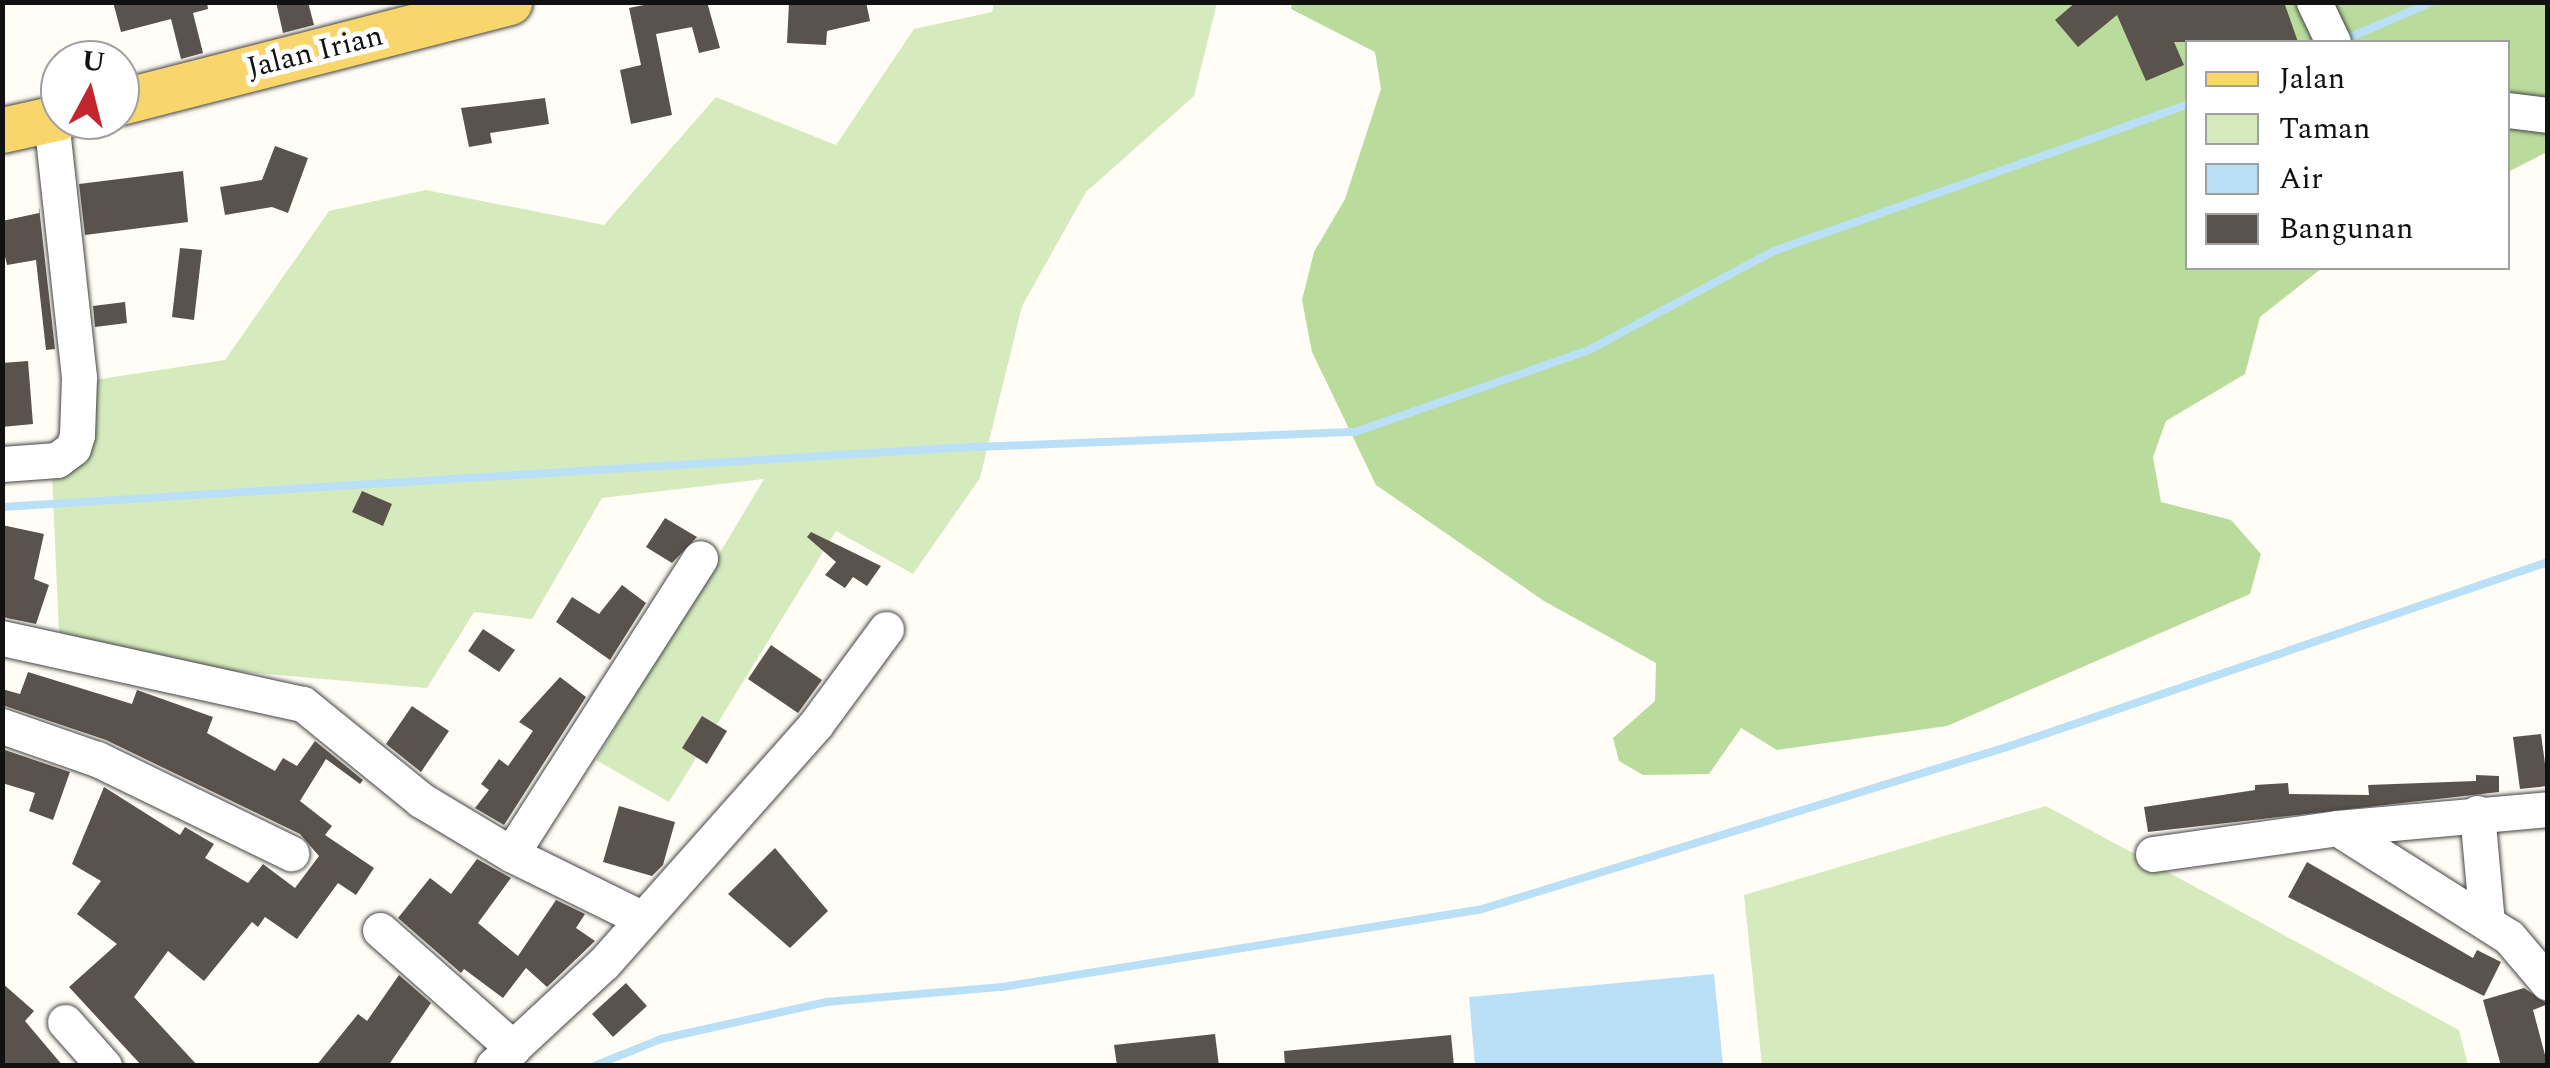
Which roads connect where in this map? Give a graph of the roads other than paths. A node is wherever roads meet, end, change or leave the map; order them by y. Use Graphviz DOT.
graph roads {
  1 [pos="485,5"];
  2 [pos="140,97"];
  3 [pos="2510,110"];
  4 [pos="2548,115"];
  5 [pos="40,121"];
  6 [pos="2,130"];
  7 [pos="57,140"];
  8 [pos="2,464"];
  9 [pos="700,558"];
  10 [pos="886,629"];
  11 [pos="2,638"];
  12 [pos="2,726"];
  13 [pos="2548,810"];
  14 [pos="2476,814"];
  15 [pos="2337,828"];
  16 [pos="291,853"];
  17 [pos="511,854"];
  18 [pos="2153,854"];
  19 [pos="640,918"];
  20 [pos="2486,923"];
  21 [pos="380,930"];
  22 [pos="2548,983"];
  23 [pos="65,1022"];
  24 [pos="503,1057"];
  25 [pos="104,1066"];
  1 -- 2 [label="main road, Jalan Irian"];
  3 -- 4 [label="street"];
  5 -- 6 [label="main road"];
  7 -- 8 [label="street"];
  9 -- 17 [label="street"];
  10 -- 19 [label="street"];
  11 -- 17 [label="street"];
  12 -- 16 [label="street"];
  13 -- 14 [label="street"];
  14 -- 15 [label="street"];
  14 -- 20 [label="street"];
  15 -- 18 [label="street"];
  15 -- 20 [label="street"];
  17 -- 19 [label="street"];
  19 -- 24 [label="street"];
  20 -- 22 [label="street"];
  21 -- 24 [label="street"];
  23 -- 25 [label="street"];
}
